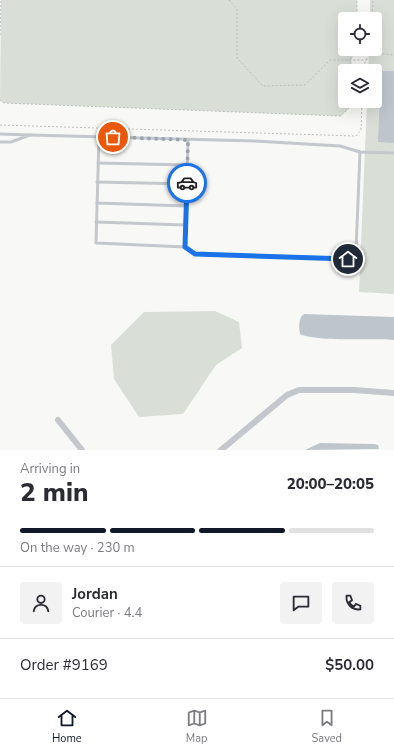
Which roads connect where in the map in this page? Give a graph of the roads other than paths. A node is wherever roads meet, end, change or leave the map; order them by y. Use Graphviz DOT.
graph roads {
  1 [pos="0,134"];
  2 [pos="30,135"];
  3 [pos="99,137"];
  4 [pos="188,140"];
  5 [pos="0,142"];
  6 [pos="360,152"];
  7 [pos="394,153"];
  8 [pos="98,163"];
  9 [pos="187,165"];
  10 [pos="97,182"];
  11 [pos="187,184"];
  12 [pos="97,203"];
  13 [pos="186,206"];
  14 [pos="96,222"];
  15 [pos="185,225"];
  16 [pos="185,247"];
  17 [pos="394,393"];
  18 [pos="58,420"];
  19 [pos="82,450"];
  20 [pos="221,450"];
  1 -- 2 [label="lane"];
  2 -- 3 [label="lane"];
  2 -- 5 [label="lane"];
  3 -- 4 [label="lane"];
  3 -- 8 [label="lane"];
  4 -- 6 [label="lane"];
  4 -- 9 [label="lane"];
  6 -- 7 [label="lane"];
  6 -- 16 [label="lane"];
  8 -- 9 [label="lane"];
  8 -- 10 [label="lane"];
  9 -- 11 [label="lane"];
  10 -- 11 [label="lane"];
  10 -- 12 [label="lane"];
  11 -- 13 [label="lane"];
  12 -- 13 [label="lane"];
  12 -- 14 [label="lane"];
  13 -- 15 [label="lane"];
  14 -- 15 [label="lane"];
  14 -- 16 [label="lane"];
  15 -- 16 [label="lane"];
  17 -- 20 [label="street"];
  18 -- 19 [label="street"];
}
